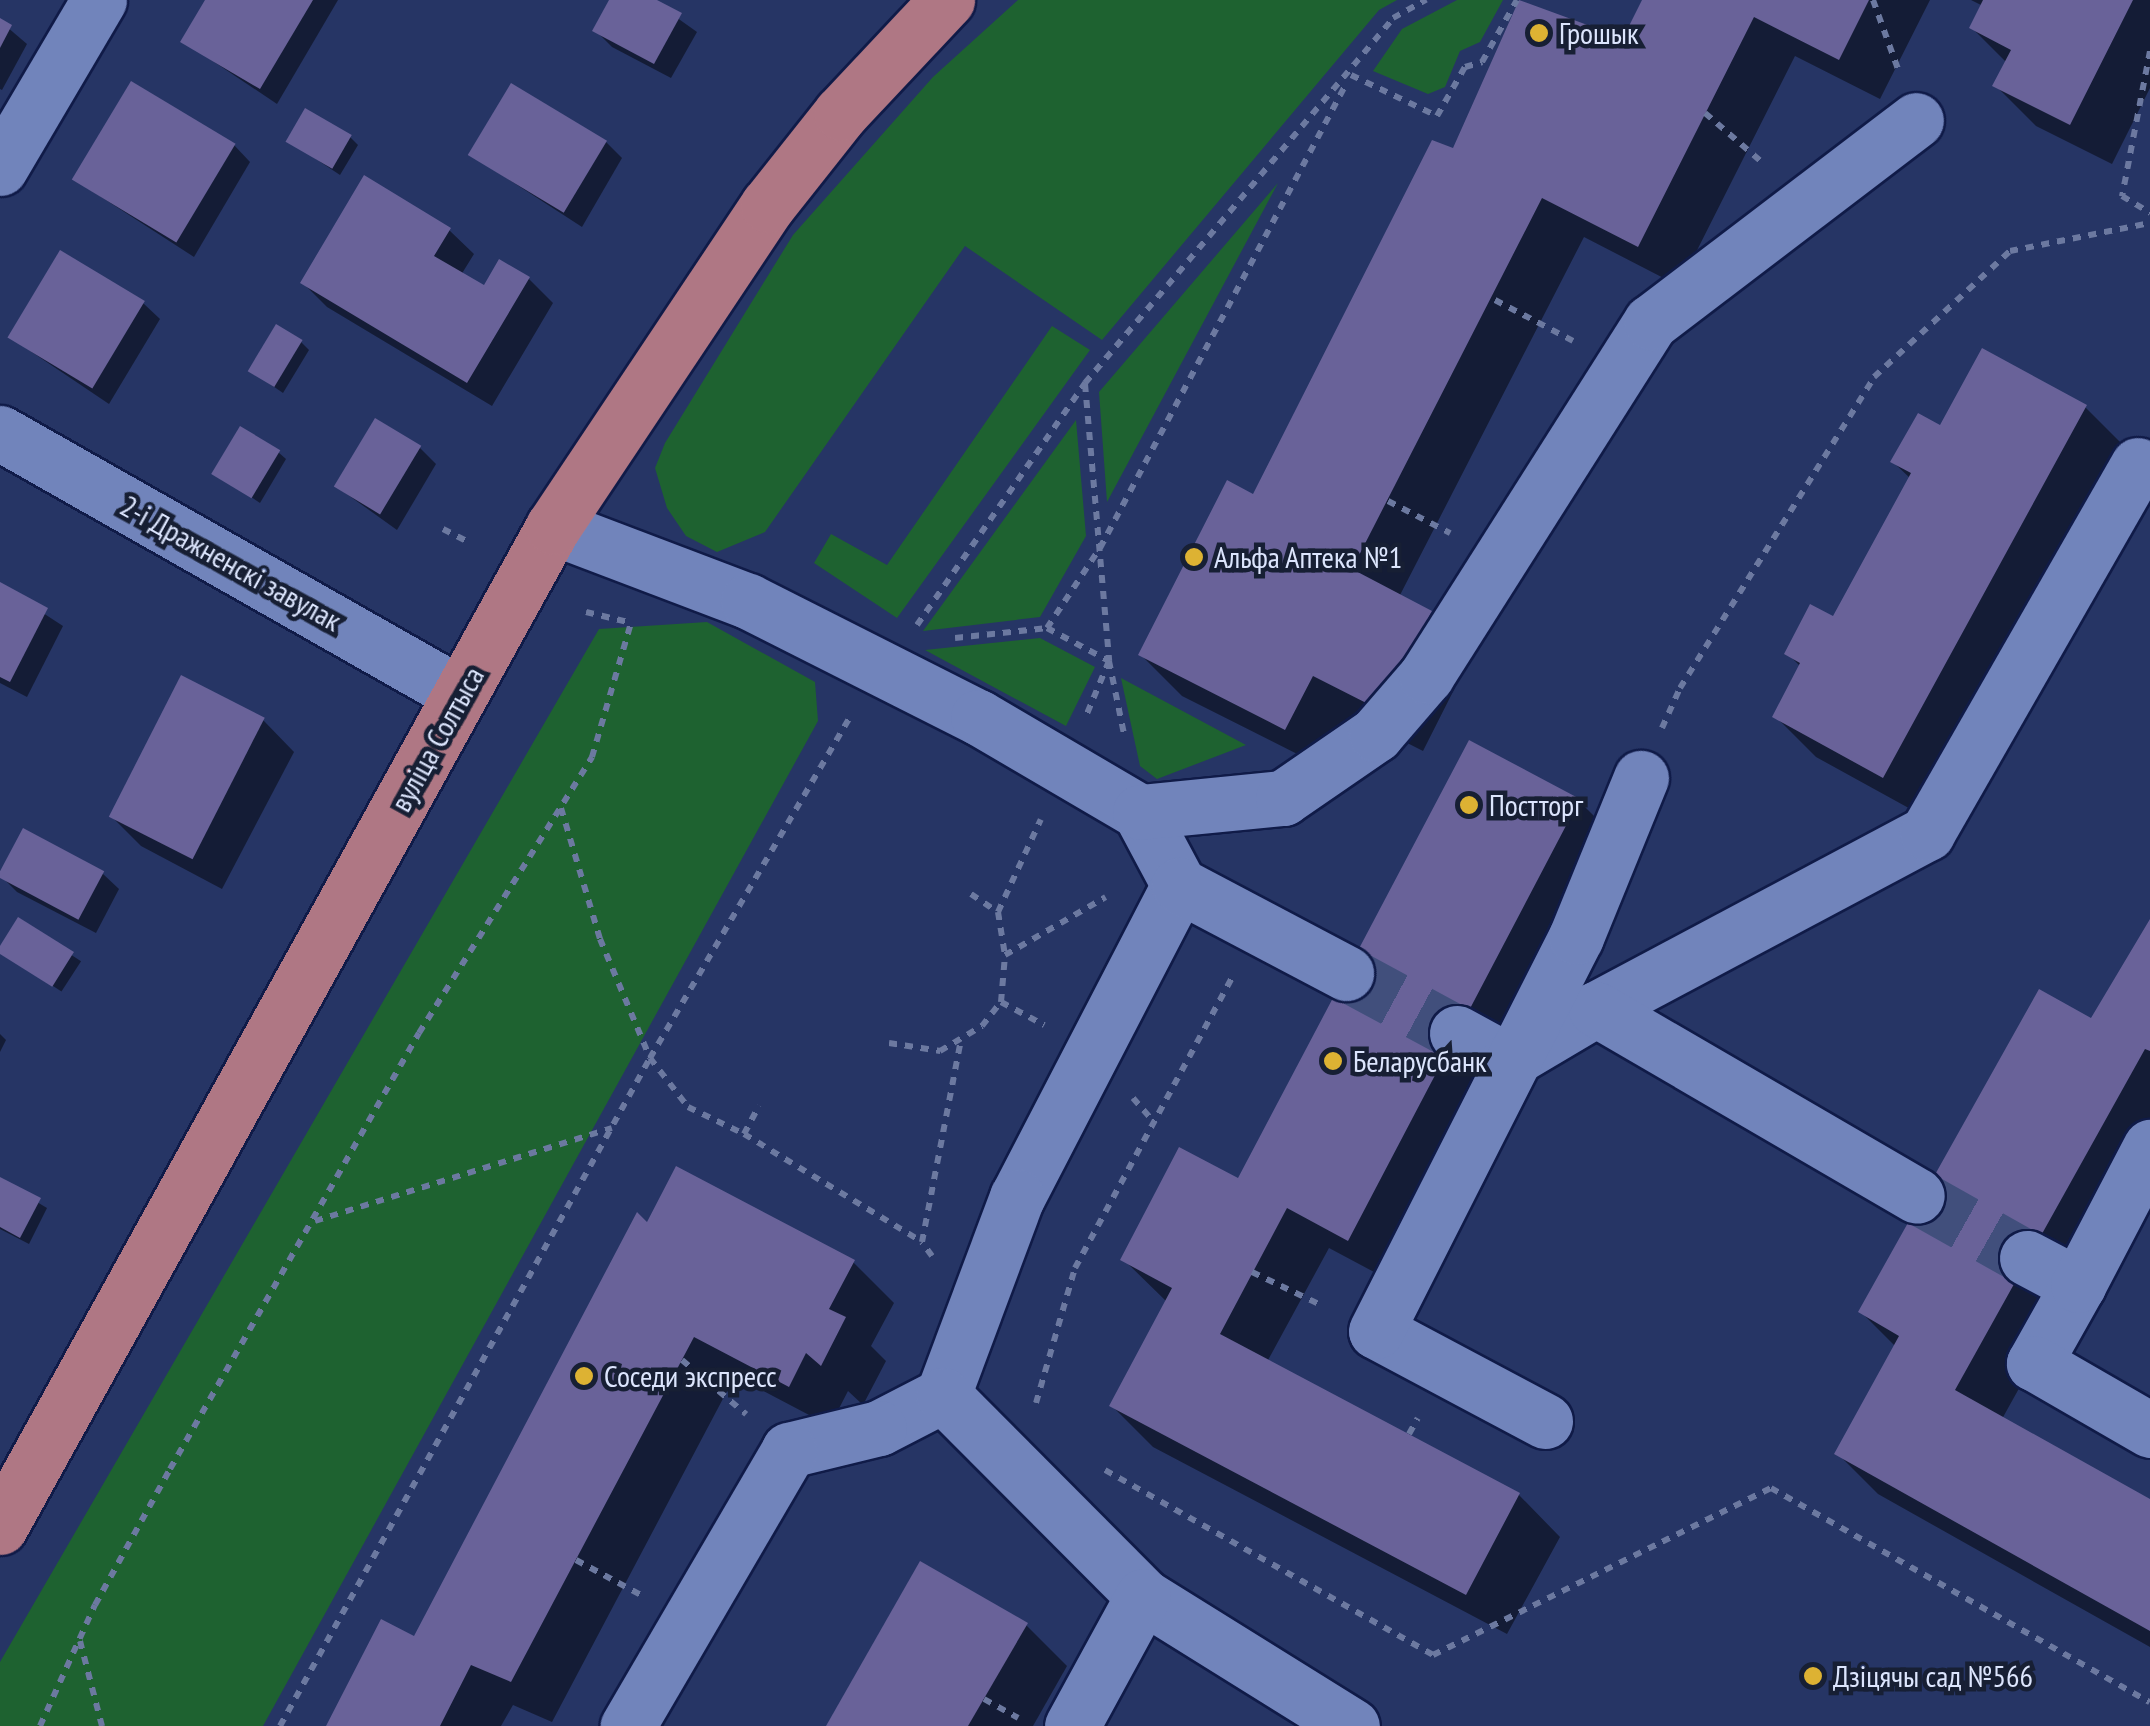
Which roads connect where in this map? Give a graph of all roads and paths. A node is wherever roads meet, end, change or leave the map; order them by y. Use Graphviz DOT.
graph roads {
  1 [pos="99,0"];
  2 [pos="948,0"];
  3 [pos="1426,0"];
  4 [pos="1518,0"];
  5 [pos="1872,0"];
  6 [pos="2150,51"];
  7 [pos="1352,73"];
  8 [pos="1705,112"];
  9 [pos="1916,120"];
  10 [pos="0,168"];
  11 [pos="1808,202"];
  12 [pos="2150,213"];
  13 [pos="2150,222"];
  14 [pos="1495,300"];
  15 [pos="1622,367"];
  16 [pos="1085,383"];
  17 [pos="0,433"];
  18 [pos="2138,465"];
  19 [pos="553,527"];
  20 [pos="443,530"];
  21 [pos="468,542"];
  22 [pos="1100,548"];
  23 [pos="630,623"];
  24 [pos="1047,628"];
  25 [pos="888,654"];
  26 [pos="1109,661"];
  27 [pos="460,694"];
  28 [pos="1641,778"];
  29 [pos="561,807"];
  30 [pos="1140,812"];
  31 [pos="1180,885"];
  32 [pos="1120,888"];
  33 [pos="971,894"];
  34 [pos="1259,928"];
  35 [pos="1005,956"];
  36 [pos="1346,973"];
  37 [pos="1596,1009"];
  38 [pos="1457,1033"];
  39 [pos="962,1039"];
  40 [pos="889,1044"];
  41 [pos="650,1058"];
  42 [pos="1508,1061"];
  43 [pos="758,1106"];
  44 [pos="613,1128"];
  45 [pos="744,1134"];
  46 [pos="2150,1148"];
  47 [pos="1917,1196"];
  48 [pos="315,1221"];
  49 [pos="922,1242"];
  50 [pos="2027,1258"];
  51 [pos="1252,1272"];
  52 [pos="2078,1285"];
  53 [pos="973,1314"];
  54 [pos="1376,1331"];
  55 [pos="682,1360"];
  56 [pos="943,1394"];
  57 [pos="1034,1410"];
  58 [pos="1546,1421"];
  59 [pos="2150,1430"];
  60 [pos="788,1450"];
  61 [pos="1096,1466"];
  62 [pos="0,1527"];
  63 [pos="1142,1596"];
  64 [pos="79,1640"];
  65 [pos="984,1699"];
  66 [pos="2150,1702"];
  67 [pos="40,1726"];
  68 [pos="102,1726"];
  69 [pos="280,1726"];
  70 [pos="628,1726"];
  71 [pos="1033,1726"];
  72 [pos="1072,1726"];
  73 [pos="1352,1726"];
  1 -- 10 [label="street"];
  2 -- 19 [label="main road, вуліца Солтыса"];
  3 -- 7 [label="path"];
  4 -- 7 [label="path"];
  5 -- 9 [label="path"];
  6 -- 12 [label="path"];
  7 -- 16 [label="path"];
  7 -- 22 [label="path"];
  8 -- 11 [label="path"];
  9 -- 11 [label="street"];
  11 -- 15 [label="street"];
  13 -- 28 [label="path"];
  14 -- 15 [label="path"];
  15 -- 30 [label="street"];
  16 -- 22 [label="path"];
  16 -- 25 [label="path"];
  17 -- 27 [label="street, 2-і Дражненскі завулак"];
  18 -- 37 [label="street"];
  19 -- 25 [label="street"];
  19 -- 27 [label="main road, вуліца Солтыса"];
  20 -- 21 [label="path"];
  22 -- 24 [label="path"];
  22 -- 26 [label="path"];
  23 -- 29 [label="path"];
  24 -- 25 [label="path"];
  24 -- 26 [label="path"];
  25 -- 30 [label="street"];
  25 -- 41 [label="path"];
  26 -- 30 [label="path"];
  27 -- 62 [label="main road, вуліца Солтыса"];
  28 -- 42 [label="street"];
  29 -- 41 [label="path"];
  29 -- 48 [label="path"];
  30 -- 31 [label="street"];
  31 -- 34 [label="street"];
  31 -- 53 [label="street"];
  32 -- 35 [label="path"];
  33 -- 35 [label="path"];
  34 -- 36 [label="street"];
  34 -- 57 [label="path"];
  35 -- 39 [label="path"];
  37 -- 42 [label="street"];
  37 -- 47 [label="street"];
  38 -- 42 [label="street"];
  39 -- 40 [label="path"];
  39 -- 49 [label="path"];
  41 -- 44 [label="path"];
  41 -- 45 [label="path"];
  42 -- 54 [label="street"];
  43 -- 45 [label="path"];
  44 -- 48 [label="path"];
  44 -- 69 [label="path"];
  45 -- 49 [label="path"];
  46 -- 52 [label="street"];
  48 -- 64 [label="path"];
  49 -- 53 [label="path"];
  50 -- 52 [label="street"];
  51 -- 54 [label="path"];
  52 -- 59 [label="street"];
  53 -- 56 [label="street"];
  54 -- 58 [label="street"];
  55 -- 60 [label="path"];
  56 -- 60 [label="street"];
  56 -- 63 [label="street"];
  60 -- 70 [label="street"];
  61 -- 66 [label="path"];
  63 -- 72 [label="street"];
  63 -- 73 [label="street"];
  64 -- 67 [label="path"];
  64 -- 68 [label="path"];
  65 -- 71 [label="path"];
}
